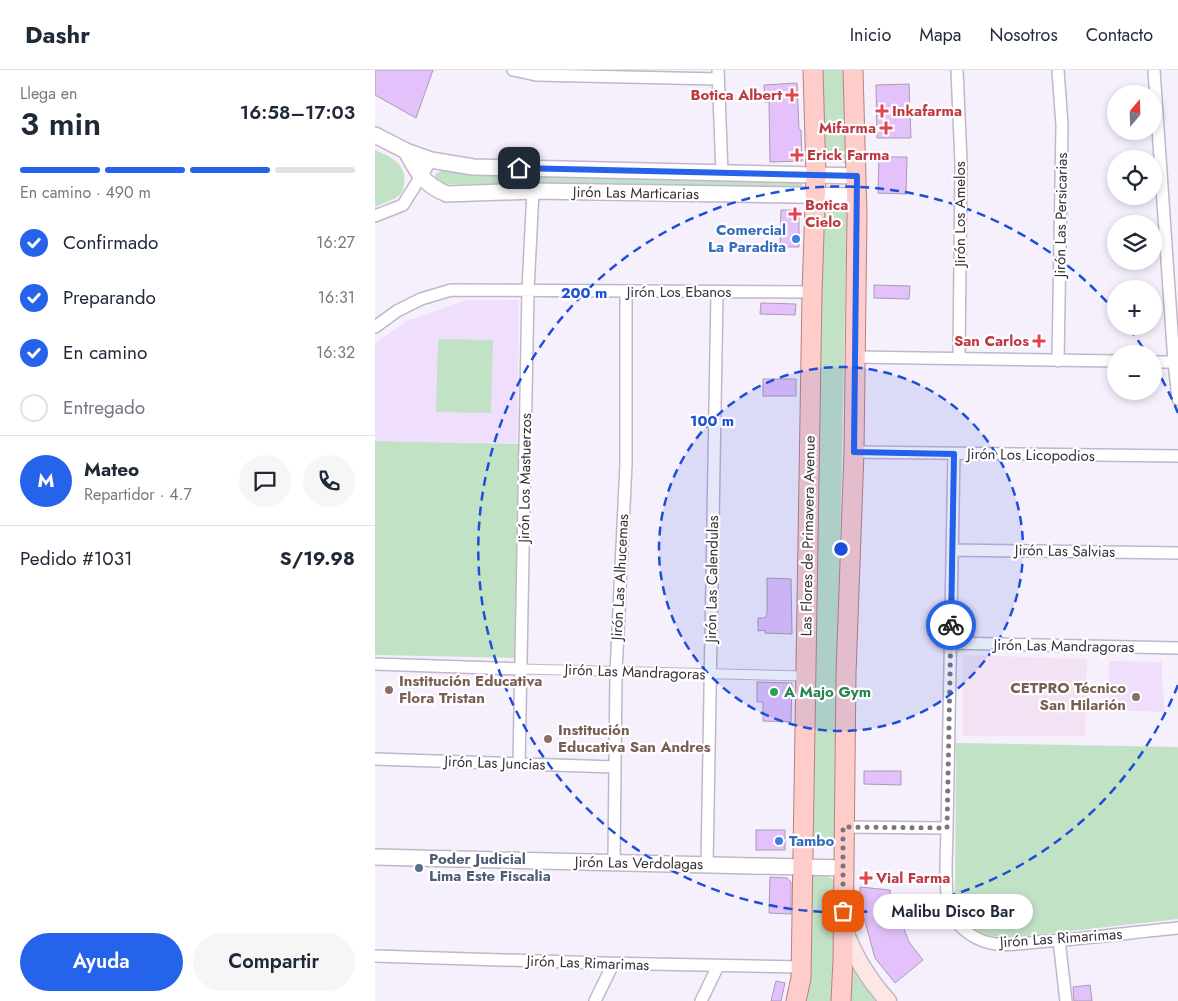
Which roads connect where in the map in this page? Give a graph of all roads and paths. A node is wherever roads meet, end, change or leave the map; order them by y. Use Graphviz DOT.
graph roads {
  1 [pos="513,70"];
  2 [pos="813,70"];
  3 [pos="853,70"];
  4 [pos="957,70"];
  5 [pos="1058,70"];
  6 [pos="1155,70"];
  7 [pos="718,74"];
  8 [pos="375,135"];
  9 [pos="406,151"];
  10 [pos="431,160"];
  11 [pos="723,172"];
  12 [pos="816,174"];
  13 [pos="420,176"];
  14 [pos="857,176"];
  15 [pos="533,191"];
  16 [pos="815,196"];
  17 [pos="857,196"];
  18 [pos="375,216"];
  19 [pos="529,290"];
  20 [pos="626,292"];
  21 [pos="717,292"];
  22 [pos="812,292"];
  23 [pos="375,327"];
  24 [pos="855,357"];
  25 [pos="959,358"];
  26 [pos="1058,361"];
  27 [pos="1107,361"];
  28 [pos="1162,362"];
  29 [pos="1176,362"];
  30 [pos="1178,399"];
  31 [pos="854,452"];
  32 [pos="954,454"];
  33 [pos="1178,456"];
  34 [pos="952,550"];
  35 [pos="1178,553"];
  36 [pos="951,643"];
  37 [pos="1178,648"];
  38 [pos="375,664"];
  39 [pos="521,669"];
  40 [pos="616,672"];
  41 [pos="710,674"];
  42 [pos="805,676"];
  43 [pos="375,759"];
  44 [pos="519,764"];
  45 [pos="615,767"];
  46 [pos="843,827"];
  47 [pos="947,828"];
  48 [pos="375,857"];
  49 [pos="614,863"];
  50 [pos="707,865"];
  51 [pos="802,867"];
  52 [pos="843,868"];
  53 [pos="843,926"];
  54 [pos="1178,928"];
  55 [pos="1059,940"];
  56 [pos="375,956"];
  57 [pos="613,964"];
  58 [pos="718,966"];
  59 [pos="800,967"];
  60 [pos="595,1001"];
  61 [pos="701,1001"];
  62 [pos="797,1001"];
  63 [pos="841,1001"];
  64 [pos="888,1001"];
  65 [pos="1066,1001"];
  1 -- 7 [label="street"];
  2 -- 12 [label="main road, Las Flores de Primavera Avenue"];
  3 -- 14 [label="main road"];
  4 -- 25 [label="street, Jirón Los Amelos"];
  5 -- 26 [label="street, Jirón Las Persicarias"];
  6 -- 29 [label="street"];
  7 -- 11 [label="street"];
  8 -- 9 [label="street"];
  9 -- 10 [label="street"];
  9 -- 13 [label="street, Jirón Las Marticarias"];
  10 -- 11 [label="street"];
  10 -- 13 [label="street"];
  11 -- 12 [label="street"];
  12 -- 14 [label="street"];
  12 -- 16 [label="main road, Las Flores de Primavera Avenue"];
  13 -- 15 [label="street, Jirón Las Marticarias"];
  13 -- 18 [label="street"];
  14 -- 17 [label="main road"];
  15 -- 16 [label="street, Jirón Las Marticarias"];
  15 -- 19 [label="street, Jirón Los Mastuerzos"];
  16 -- 17 [label="street, Jirón Las Marticarias"];
  16 -- 22 [label="main road, Las Flores de Primavera Avenue"];
  17 -- 24 [label="main road"];
  19 -- 20 [label="street, Jirón Los Ebanos"];
  19 -- 23 [label="street, Jirón Los Ebanos"];
  19 -- 39 [label="street, Jirón Los Mastuerzos"];
  20 -- 21 [label="street, Jirón Los Ebanos"];
  20 -- 40 [label="street, Jirón Las Alhucemas"];
  21 -- 22 [label="street, Jirón Los Ebanos"];
  21 -- 41 [label="street, Jirón Las Calendulas"];
  22 -- 42 [label="main road, Las Flores de Primavera Avenue"];
  24 -- 25 [label="street"];
  24 -- 31 [label="main road"];
  25 -- 26 [label="street"];
  26 -- 27 [label="street"];
  28 -- 29 [label="street"];
  29 -- 30 [label="street"];
  31 -- 32 [label="street, Jirón Los Licopodios"];
  31 -- 46 [label="main road"];
  32 -- 33 [label="street, Jirón Los Licopodios"];
  32 -- 34 [label="street, Jirón Las Rimarimas"];
  34 -- 35 [label="street, Jirón Las Salvias"];
  34 -- 36 [label="street, Jirón Las Rimarimas"];
  36 -- 37 [label="street, Jirón Las Mandragoras"];
  36 -- 47 [label="street, Jirón Las Rimarimas"];
  38 -- 39 [label="street, Jirón Las Mandragoras"];
  39 -- 40 [label="street, Jirón Las Mandragoras"];
  39 -- 44 [label="street, Jirón Los Mastuerzos"];
  40 -- 41 [label="street, Jirón Las Mandragoras"];
  40 -- 45 [label="street, Jirón Las Alhucemas"];
  41 -- 42 [label="street, Jirón Las Mandragoras"];
  41 -- 50 [label="street, Jirón Las Calendulas"];
  42 -- 51 [label="main road, Las Flores de Primavera Avenue"];
  43 -- 44 [label="street, Jirón Las Juncias"];
  44 -- 45 [label="street, Jirón Las Juncias"];
  45 -- 49 [label="street, Jirón Las Alhucemas"];
  46 -- 47 [label="street"];
  46 -- 52 [label="main road"];
  47 -- 55 [label="street, Jirón Las Rimarimas"];
  48 -- 49 [label="street, Jirón Las Verdolagas"];
  49 -- 50 [label="street, Jirón Las Verdolagas"];
  50 -- 51 [label="street, Jirón Las Verdolagas"];
  51 -- 52 [label="street, Jirón Las Verdolagas"];
  51 -- 59 [label="main road, Las Flores de Primavera Avenue"];
  52 -- 53 [label="main road"];
  53 -- 63 [label="main road"];
  53 -- 64 [label="main road"];
  54 -- 55 [label="street, Jirón Las Rimarimas"];
  55 -- 65 [label="street"];
  56 -- 57 [label="street, Jirón Las Rimarimas"];
  57 -- 58 [label="street, Jirón Las Rimarimas"];
  57 -- 60 [label="street"];
  58 -- 59 [label="street, Jirón Las Rimarimas"];
  58 -- 61 [label="street"];
  59 -- 62 [label="main road, Las Flores de Primavera Avenue"];
}
